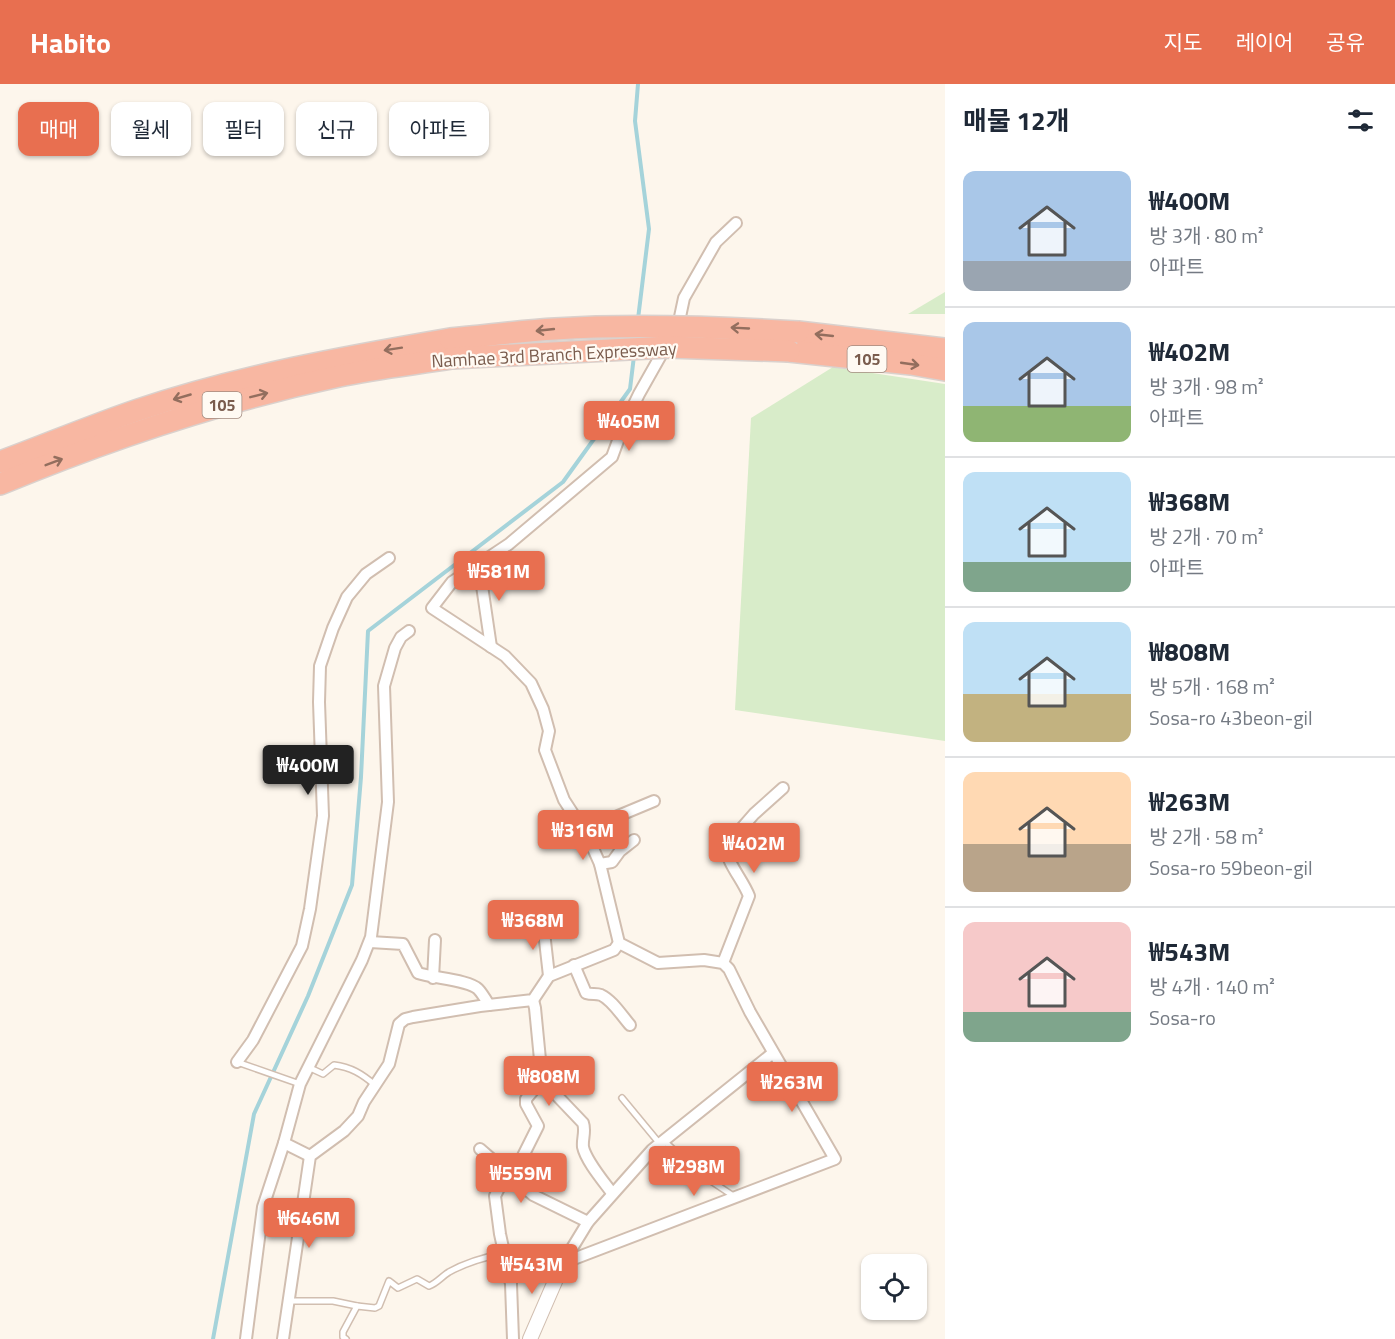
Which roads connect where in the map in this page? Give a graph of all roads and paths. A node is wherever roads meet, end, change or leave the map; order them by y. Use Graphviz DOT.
graph roads {
  1 [pos="736,223"];
  2 [pos="451,349"];
  3 [pos="945,349"];
  4 [pos="945,369"];
  5 [pos="0,462"];
  6 [pos="0,484"];
  7 [pos="389,558"];
  8 [pos="476,566"];
  9 [pos="409,631"];
  10 [pos="491,647"];
  11 [pos="783,788"];
  12 [pos="654,801"];
  13 [pos="588,837"];
  14 [pos="634,840"];
  15 [pos="600,864"];
  16 [pos="543,923"];
  17 [pos="435,940"];
  18 [pos="370,942"];
  19 [pos="619,943"];
  20 [pos="723,963"];
  21 [pos="574,965"];
  22 [pos="549,976"];
  23 [pos="433,978"];
  24 [pos="533,1000"];
  25 [pos="489,1005"];
  26 [pos="630,1025"];
  27 [pos="773,1053"];
  28 [pos="237,1062"];
  29 [pos="308,1067"];
  30 [pos="542,1080"];
  31 [pos="300,1084"];
  32 [pos="375,1085"];
  33 [pos="622,1098"];
  34 [pos="662,1142"];
  35 [pos="284,1143"];
  36 [pos="480,1149"];
  37 [pos="310,1156"];
  38 [pos="506,1174"];
  39 [pos="612,1193"];
  40 [pos="735,1197"];
  41 [pos="588,1222"];
  42 [pos="505,1253"];
  43 [pos="563,1263"];
  44 [pos="288,1301"];
  45 [pos="357,1306"];
  46 [pos="246,1339"];
  47 [pos="283,1339"];
  48 [pos="346,1339"];
  49 [pos="513,1339"];
  50 [pos="530,1339"];
  1 -- 8 [label="street"];
  3 -- 2 [label="highway, Namhae 3rd Branch Expressway / 105, one-way, bridge"];
  2 -- 4 [label="highway, Namhae 3rd Branch Expressway / 105, one-way, bridge"];
  2 -- 5 [label="highway, Namhae 3rd Branch Expressway / 105, one-way"];
  6 -- 2 [label="highway, Namhae 3rd Branch Expressway / 105, one-way"];
  7 -- 28 [label="street"];
  8 -- 10 [label="street"];
  8 -- 10 [label="street"];
  9 -- 18 [label="street"];
  10 -- 13 [label="street"];
  11 -- 20 [label="street"];
  12 -- 13 [label="street"];
  13 -- 15 [label="street"];
  14 -- 15 [label="street"];
  15 -- 19 [label="street"];
  16 -- 22 [label="street"];
  17 -- 23 [label="street"];
  18 -- 23 [label="street"];
  18 -- 29 [label="street"];
  19 -- 20 [label="street"];
  19 -- 21 [label="street"];
  20 -- 27 [label="street"];
  21 -- 22 [label="street"];
  21 -- 26 [label="street"];
  22 -- 24 [label="street"];
  23 -- 25 [label="street"];
  24 -- 25 [label="street"];
  24 -- 30 [label="street"];
  25 -- 32 [label="street"];
  27 -- 34 [label="street"];
  27 -- 40 [label="street"];
  28 -- 31 [label="lane"];
  29 -- 31 [label="street"];
  29 -- 32 [label="lane"];
  30 -- 38 [label="street"];
  30 -- 39 [label="street"];
  31 -- 35 [label="street"];
  32 -- 37 [label="street"];
  33 -- 34 [label="lane"];
  34 -- 39 [label="street"];
  34 -- 40 [label="lane"];
  35 -- 37 [label="street"];
  35 -- 46 [label="street"];
  36 -- 38 [label="street"];
  37 -- 44 [label="street"];
  38 -- 41 [label="street"];
  38 -- 42 [label="street"];
  39 -- 41 [label="street"];
  40 -- 43 [label="street"];
  41 -- 43 [label="street"];
  42 -- 45 [label="lane"];
  42 -- 49 [label="street"];
  43 -- 50 [label="street"];
  44 -- 45 [label="lane"];
  44 -- 47 [label="street"];
  45 -- 48 [label="lane"];
}
